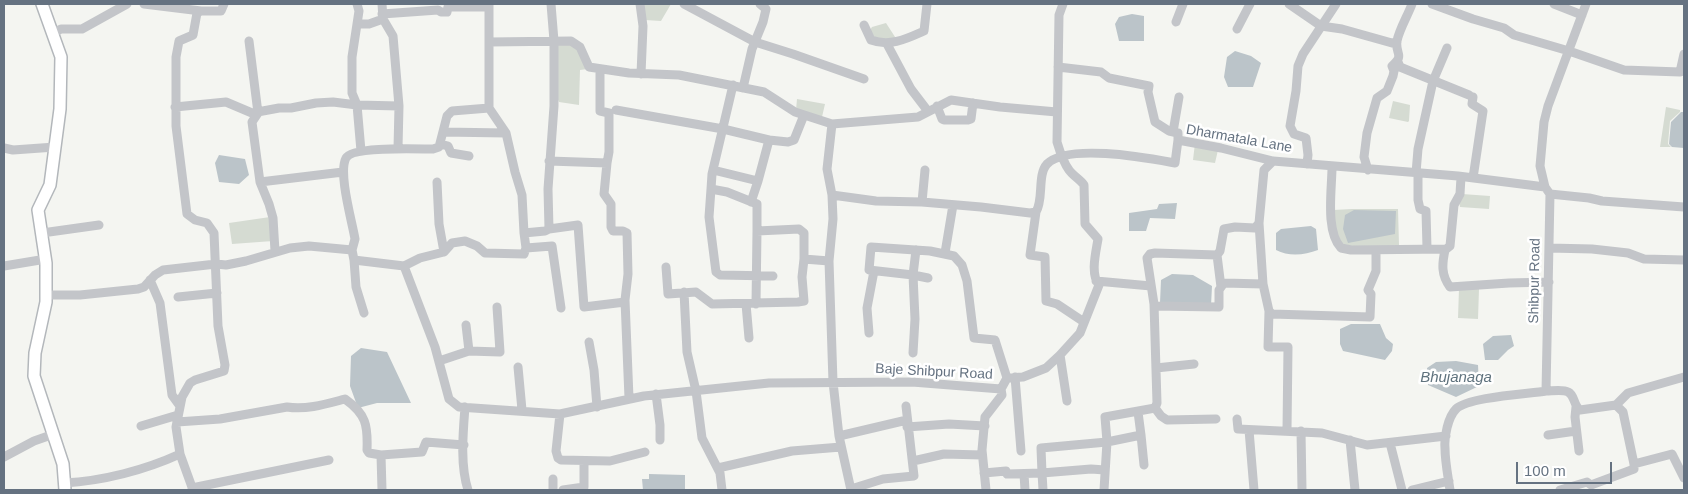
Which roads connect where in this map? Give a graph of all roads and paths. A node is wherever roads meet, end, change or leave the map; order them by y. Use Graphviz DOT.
graph roads {
  1 [pos="42,4"];
  2 [pos="126,4"];
  3 [pos="144,4"];
  4 [pos="224,4"];
  5 [pos="357,4"];
  6 [pos="382,4"];
  7 [pos="550,4"];
  8 [pos="640,4"];
  9 [pos="684,4"];
  10 [pos="760,4"];
  11 [pos="927,4"];
  12 [pos="1063,4"];
  13 [pos="1183,4"];
  14 [pos="1250,4"];
  15 [pos="1289,4"];
  16 [pos="1336,4"];
  17 [pos="1412,4"];
  18 [pos="1432,4"];
  19 [pos="1554,4"];
  20 [pos="1586,4"];
  21 [pos="489,5"];
  22 [pos="201,11"];
  23 [pos="1582,15"];
  24 [pos="383,17"];
  25 [pos="1176,22"];
  26 [pos="356,24"];
  27 [pos="864,26"];
  28 [pos="1321,26"];
  29 [pos="1237,29"];
  30 [pos="53,33"];
  31 [pos="249,41"];
  32 [pos="554,41"];
  33 [pos="489,42"];
  34 [pos="754,42"];
  35 [pos="1397,42"];
  36 [pos="887,44"];
  37 [pos="1447,48"];
  38 [pos="1568,51"];
  39 [pos="1684,54"];
  40 [pos="1398,62"];
  41 [pos="1058,67"];
  42 [pos="600,69"];
  43 [pos="640,74"];
  44 [pos="864,79"];
  45 [pos="1433,84"];
  46 [pos="733,85"];
  47 [pos="743,88"];
  48 [pos="1179,97"];
  49 [pos="973,103"];
  50 [pos="357,105"];
  51 [pos="399,106"];
  52 [pos="937,106"];
  53 [pos="175,107"];
  54 [pos="489,108"];
  55 [pos="616,110"];
  56 [pos="927,110"];
  57 [pos="1056,112"];
  58 [pos="258,113"];
  59 [pos="804,115"];
  60 [pos="832,124"];
  61 [pos="723,129"];
  62 [pos="443,132"];
  63 [pos="1173,132"];
  64 [pos="506,134"];
  65 [pos="769,140"];
  66 [pos="1178,140"];
  67 [pos="440,144"];
  68 [pos="55,147"];
  69 [pos="4,148"];
  70 [pos="398,148"];
  71 [pos="361,151"];
  72 [pos="1061,155"];
  73 [pos="469,156"];
  74 [pos="550,161"];
  75 [pos="1273,161"];
  76 [pos="606,163"];
  77 [pos="1307,164"];
  78 [pos="1332,166"];
  79 [pos="1364,169"];
  80 [pos="713,170"];
  81 [pos="925,170"];
  82 [pos="1541,170"];
  83 [pos="343,172"];
  84 [pos="1417,173"];
  85 [pos="1461,177"];
  86 [pos="1473,178"];
  87 [pos="260,182"];
  88 [pos="437,182"];
  89 [pos="758,182"];
  90 [pos="1527,185"];
  91 [pos="711,189"];
  92 [pos="1547,190"];
  93 [pos="832,195"];
  94 [pos="751,202"];
  95 [pos="922,202"];
  96 [pos="953,205"];
  97 [pos="1684,206"];
  98 [pos="1036,212"];
  99 [pos="1259,223"];
  100 [pos="99,225"];
  101 [pos="550,229"];
  102 [pos="756,231"];
  103 [pos="42,233"];
  104 [pos="524,233"];
  105 [pos="526,248"];
  106 [pos="1427,248"];
  107 [pos="1549,248"];
  108 [pos="1446,249"];
  109 [pos="352,250"];
  110 [pos="916,250"];
  111 [pos="1376,250"];
  112 [pos="275,251"];
  113 [pos="444,252"];
  114 [pos="945,253"];
  115 [pos="1217,255"];
  116 [pos="46,259"];
  117 [pos="804,259"];
  118 [pos="354,260"];
  119 [pos="1684,260"];
  120 [pos="829,261"];
  121 [pos="216,264"];
  122 [pos="4,266"];
  123 [pos="404,266"];
  124 [pos="666,267"];
  125 [pos="874,271"];
  126 [pos="757,275"];
  127 [pos="913,275"];
  128 [pos="773,276"];
  129 [pos="928,278"];
  130 [pos="150,280"];
  131 [pos="1096,281"];
  132 [pos="1549,282"];
  133 [pos="1263,284"];
  134 [pos="1152,286"];
  135 [pos="1221,287"];
  136 [pos="684,292"];
  137 [pos="218,293"];
  138 [pos="46,295"];
  139 [pos="178,297"];
  140 [pos="625,302"];
  141 [pos="746,304"];
  142 [pos="756,304"];
  143 [pos="1154,306"];
  144 [pos="497,307"];
  145 [pos="561,308"];
  146 [pos="1269,311"];
  147 [pos="364,313"];
  148 [pos="1084,322"];
  149 [pos="466,324"];
  150 [pos="869,333"];
  151 [pos="749,338"];
  152 [pos="589,342"];
  153 [pos="469,351"];
  154 [pos="913,353"];
  155 [pos="1060,355"];
  156 [pos="439,361"];
  157 [pos="1194,364"];
  158 [pos="518,367"];
  159 [pos="1156,368"];
  160 [pos="1011,378"];
  161 [pos="1684,378"];
  162 [pos="833,382"];
  163 [pos="1002,389"];
  164 [pos="696,391"];
  165 [pos="1546,391"];
  166 [pos="656,394"];
  167 [pos="629,398"];
  168 [pos="1067,401"];
  169 [pos="1616,405"];
  170 [pos="906,406"];
  171 [pos="465,407"];
  172 [pos="597,407"];
  173 [pos="1576,407"];
  174 [pos="1155,408"];
  175 [pos="522,410"];
  176 [pos="1138,412"];
  177 [pos="178,414"];
  178 [pos="560,414"];
  179 [pos="1216,419"];
  180 [pos="1237,419"];
  181 [pos="907,423"];
  182 [pos="141,426"];
  183 [pos="985,426"];
  184 [pos="1249,430"];
  185 [pos="1287,430"];
  186 [pos="1301,430"];
  187 [pos="1576,431"];
  188 [pos="54,434"];
  189 [pos="1141,435"];
  190 [pos="1548,435"];
  191 [pos="838,436"];
  192 [pos="1446,436"];
  193 [pos="660,440"];
  194 [pos="1350,440"];
  195 [pos="1107,442"];
  196 [pos="1390,443"];
  197 [pos="464,445"];
  198 [pos="841,447"];
  199 [pos="1021,451"];
  200 [pos="644,452"];
  201 [pos="1579,452"];
  202 [pos="180,454"];
  203 [pos="381,455"];
  204 [pos="982,455"];
  205 [pos="4,457"];
  206 [pos="329,460"];
  207 [pos="584,461"];
  208 [pos="913,461"];
  209 [pos="1634,464"];
  210 [pos="1144,465"];
  211 [pos="718,468"];
  212 [pos="1105,470"];
  213 [pos="984,473"];
  214 [pos="1042,473"];
  215 [pos="1024,474"];
  216 [pos="1684,478"];
  217 [pos="553,479"];
  218 [pos="65,486"];
  219 [pos="1449,486"];
  220 [pos="1590,488"];
  221 [pos="192,489"];
  222 [pos="851,489"];
  223 [pos="382,490"];
  224 [pos="468,490"];
  225 [pos="553,490"];
  226 [pos="562,490"];
  227 [pos="722,490"];
  228 [pos="986,490"];
  229 [pos="1024,490"];
  230 [pos="1042,490"];
  231 [pos="1104,490"];
  232 [pos="1254,490"];
  233 [pos="1302,490"];
  234 [pos="1355,490"];
  235 [pos="1402,490"];
  236 [pos="1412,490"];
  237 [pos="1560,490"];
  1 -- 30 [label="main road"];
  2 -- 30 [label="street"];
  3 -- 22 [label="street"];
  4 -- 22 [label="street"];
  5 -- 26 [label="street"];
  6 -- 24 [label="street"];
  7 -- 32 [label="street"];
  8 -- 43 [label="street"];
  9 -- 34 [label="street"];
  10 -- 34 [label="street"];
  11 -- 36 [label="street"];
  12 -- 41 [label="street"];
  13 -- 25 [label="street"];
  14 -- 29 [label="street"];
  15 -- 28 [label="street"];
  16 -- 28 [label="street"];
  17 -- 35 [label="street"];
  18 -- 38 [label="street"];
  19 -- 23 [label="street"];
  20 -- 23 [label="street, Shibpur Road"];
  21 -- 24 [label="street"];
  21 -- 33 [label="street"];
  22 -- 53 [label="street"];
  23 -- 38 [label="street, Shibpur Road"];
  24 -- 26 [label="street"];
  24 -- 51 [label="street"];
  26 -- 50 [label="street"];
  27 -- 36 [label="street"];
  28 -- 35 [label="street"];
  28 -- 77 [label="street"];
  30 -- 68 [label="main road"];
  31 -- 58 [label="street"];
  32 -- 33 [label="street"];
  32 -- 42 [label="street"];
  32 -- 74 [label="street"];
  33 -- 54 [label="street"];
  34 -- 44 [label="street"];
  34 -- 47 [label="street"];
  35 -- 40 [label="street"];
  36 -- 56 [label="street"];
  37 -- 45 [label="street"];
  38 -- 39 [label="street"];
  38 -- 82 [label="street, Shibpur Road"];
  40 -- 45 [label="street"];
  40 -- 79 [label="street"];
  41 -- 57 [label="street"];
  41 -- 63 [label="street"];
  42 -- 43 [label="street"];
  42 -- 76 [label="street"];
  43 -- 46 [label="street"];
  45 -- 84 [label="street"];
  45 -- 86 [label="street"];
  46 -- 47 [label="street"];
  46 -- 61 [label="street"];
  47 -- 59 [label="street"];
  48 -- 63 [label="street"];
  49 -- 52 [label="street"];
  49 -- 52 [label="street"];
  49 -- 57 [label="street"];
  50 -- 51 [label="street"];
  50 -- 58 [label="street"];
  50 -- 71 [label="street"];
  51 -- 70 [label="street"];
  52 -- 56 [label="street"];
  53 -- 58 [label="street"];
  53 -- 121 [label="street"];
  54 -- 62 [label="street"];
  54 -- 64 [label="street"];
  55 -- 61 [label="street"];
  56 -- 60 [label="street"];
  57 -- 72 [label="street"];
  58 -- 87 [label="street"];
  59 -- 60 [label="street"];
  59 -- 65 [label="street"];
  60 -- 93 [label="street"];
  61 -- 65 [label="street"];
  61 -- 80 [label="street"];
  62 -- 64 [label="street"];
  62 -- 67 [label="street"];
  63 -- 66 [label="street"];
  64 -- 104 [label="street"];
  65 -- 89 [label="street"];
  66 -- 72 [label="street, Dharmatala Lane"];
  66 -- 75 [label="street, Dharmatala Lane"];
  67 -- 70 [label="street"];
  67 -- 73 [label="street"];
  68 -- 69 [label="street"];
  68 -- 103 [label="main road"];
  70 -- 71 [label="street"];
  71 -- 83 [label="street"];
  72 -- 98 [label="street"];
  72 -- 131 [label="street"];
  74 -- 76 [label="street"];
  74 -- 101 [label="street"];
  75 -- 77 [label="street, Dharmatala Lane"];
  75 -- 99 [label="street"];
  76 -- 140 [label="street"];
  77 -- 78 [label="street, Dharmatala Lane"];
  78 -- 79 [label="street, Dharmatala Lane"];
  78 -- 111 [label="street"];
  79 -- 84 [label="street, Dharmatala Lane"];
  80 -- 89 [label="street"];
  80 -- 91 [label="street"];
  81 -- 95 [label="street"];
  82 -- 90 [label="street"];
  82 -- 92 [label="street, Shibpur Road"];
  83 -- 87 [label="street"];
  83 -- 109 [label="street"];
  84 -- 85 [label="street, Dharmatala Lane"];
  84 -- 106 [label="street"];
  85 -- 86 [label="street, Dharmatala Lane"];
  85 -- 108 [label="street"];
  86 -- 90 [label="street, Dharmatala Lane"];
  87 -- 112 [label="street"];
  88 -- 113 [label="street"];
  89 -- 94 [label="street"];
  90 -- 92 [label="street, Dharmatala Lane"];
  91 -- 94 [label="street"];
  91 -- 126 [label="street"];
  92 -- 97 [label="street, Dharmatala Lane"];
  92 -- 107 [label="street, Shibpur Road"];
  93 -- 95 [label="street"];
  93 -- 120 [label="street"];
  94 -- 102 [label="street"];
  95 -- 96 [label="street"];
  96 -- 98 [label="street"];
  96 -- 114 [label="street"];
  98 -- 148 [label="street"];
  99 -- 115 [label="street"];
  99 -- 133 [label="street"];
  100 -- 103 [label="street"];
  101 -- 104 [label="street"];
  101 -- 140 [label="street"];
  102 -- 117 [label="street"];
  102 -- 126 [label="street"];
  103 -- 116 [label="main road"];
  104 -- 105 [label="street"];
  105 -- 113 [label="street"];
  105 -- 145 [label="street"];
  106 -- 108 [label="street"];
  106 -- 111 [label="street"];
  107 -- 119 [label="street"];
  107 -- 132 [label="street, Shibpur Road"];
  108 -- 132 [label="street"];
  109 -- 112 [label="street"];
  109 -- 118 [label="street"];
  110 -- 114 [label="street"];
  110 -- 125 [label="street"];
  110 -- 127 [label="street"];
  111 -- 146 [label="street"];
  112 -- 121 [label="street"];
  113 -- 123 [label="street"];
  114 -- 160 [label="street"];
  115 -- 134 [label="street"];
  115 -- 135 [label="street"];
  116 -- 122 [label="street"];
  116 -- 138 [label="main road"];
  117 -- 120 [label="street"];
  117 -- 142 [label="street"];
  118 -- 123 [label="street"];
  118 -- 147 [label="street"];
  120 -- 162 [label="street"];
  121 -- 130 [label="street"];
  121 -- 137 [label="street"];
  123 -- 156 [label="street"];
  124 -- 136 [label="street"];
  125 -- 127 [label="street"];
  125 -- 150 [label="street"];
  126 -- 128 [label="street"];
  126 -- 142 [label="street"];
  127 -- 129 [label="street"];
  127 -- 154 [label="street"];
  130 -- 138 [label="street"];
  130 -- 177 [label="street"];
  131 -- 134 [label="street"];
  131 -- 148 [label="street"];
  132 -- 165 [label="street, Shibpur Road"];
  133 -- 135 [label="street"];
  133 -- 146 [label="street"];
  134 -- 143 [label="street"];
  135 -- 143 [label="street"];
  136 -- 141 [label="street"];
  136 -- 164 [label="street"];
  137 -- 139 [label="street"];
  137 -- 177 [label="street"];
  138 -- 188 [label="main road"];
  140 -- 167 [label="street"];
  141 -- 142 [label="street"];
  141 -- 151 [label="street"];
  143 -- 159 [label="street"];
  144 -- 153 [label="street"];
  146 -- 185 [label="street"];
  148 -- 155 [label="street"];
  149 -- 153 [label="street"];
  152 -- 172 [label="street"];
  153 -- 156 [label="street"];
  155 -- 160 [label="street"];
  155 -- 168 [label="street"];
  156 -- 171 [label="street"];
  157 -- 159 [label="street"];
  158 -- 175 [label="street"];
  159 -- 174 [label="street"];
  160 -- 163 [label="street, Baje Shibpur Road"];
  160 -- 199 [label="street"];
  161 -- 169 [label="street"];
  162 -- 163 [label="street, Baje Shibpur Road"];
  162 -- 164 [label="street, Baje Shibpur Road"];
  162 -- 191 [label="street"];
  163 -- 183 [label="street"];
  164 -- 166 [label="street, Baje Shibpur Road"];
  164 -- 211 [label="street"];
  165 -- 173 [label="street"];
  165 -- 192 [label="street"];
  166 -- 167 [label="street, Baje Shibpur Road"];
  166 -- 193 [label="street"];
  167 -- 172 [label="street, Baje Shibpur Road"];
  169 -- 173 [label="street"];
  169 -- 209 [label="street"];
  170 -- 181 [label="street"];
  171 -- 175 [label="street, Baje Shibpur Road"];
  171 -- 197 [label="street"];
  172 -- 178 [label="street, Baje Shibpur Road"];
  173 -- 187 [label="street"];
  174 -- 176 [label="street"];
  174 -- 179 [label="street"];
  175 -- 178 [label="street, Baje Shibpur Road"];
  176 -- 189 [label="street"];
  176 -- 195 [label="street"];
  177 -- 182 [label="street"];
  177 -- 202 [label="street"];
  177 -- 203 [label="street"];
  178 -- 207 [label="street"];
  180 -- 184 [label="street"];
  181 -- 183 [label="street"];
  181 -- 191 [label="street"];
  181 -- 208 [label="street"];
  183 -- 204 [label="street"];
  184 -- 185 [label="street"];
  184 -- 232 [label="street"];
  185 -- 186 [label="street"];
  186 -- 194 [label="street"];
  186 -- 233 [label="street"];
  187 -- 190 [label="street"];
  187 -- 201 [label="street"];
  188 -- 205 [label="street"];
  188 -- 218 [label="main road"];
  189 -- 195 [label="street"];
  189 -- 210 [label="street"];
  191 -- 198 [label="street"];
  192 -- 196 [label="street"];
  192 -- 219 [label="street"];
  194 -- 196 [label="street"];
  194 -- 234 [label="street"];
  195 -- 212 [label="street"];
  195 -- 214 [label="street"];
  196 -- 235 [label="street"];
  197 -- 203 [label="street"];
  197 -- 224 [label="street"];
  198 -- 211 [label="street"];
  198 -- 222 [label="street"];
  200 -- 207 [label="street"];
  202 -- 218 [label="street"];
  202 -- 221 [label="street"];
  203 -- 223 [label="street"];
  204 -- 208 [label="street"];
  204 -- 213 [label="street"];
  206 -- 221 [label="street"];
  207 -- 226 [label="street"];
  208 -- 222 [label="street"];
  209 -- 216 [label="street"];
  209 -- 220 [label="street"];
  211 -- 227 [label="street"];
  212 -- 214 [label="street"];
  212 -- 231 [label="street"];
  213 -- 215 [label="street"];
  213 -- 228 [label="street"];
  214 -- 215 [label="street"];
  214 -- 230 [label="street"];
  215 -- 229 [label="street"];
  217 -- 225 [label="street"];
  219 -- 236 [label="street"];
  220 -- 237 [label="street"];
}
